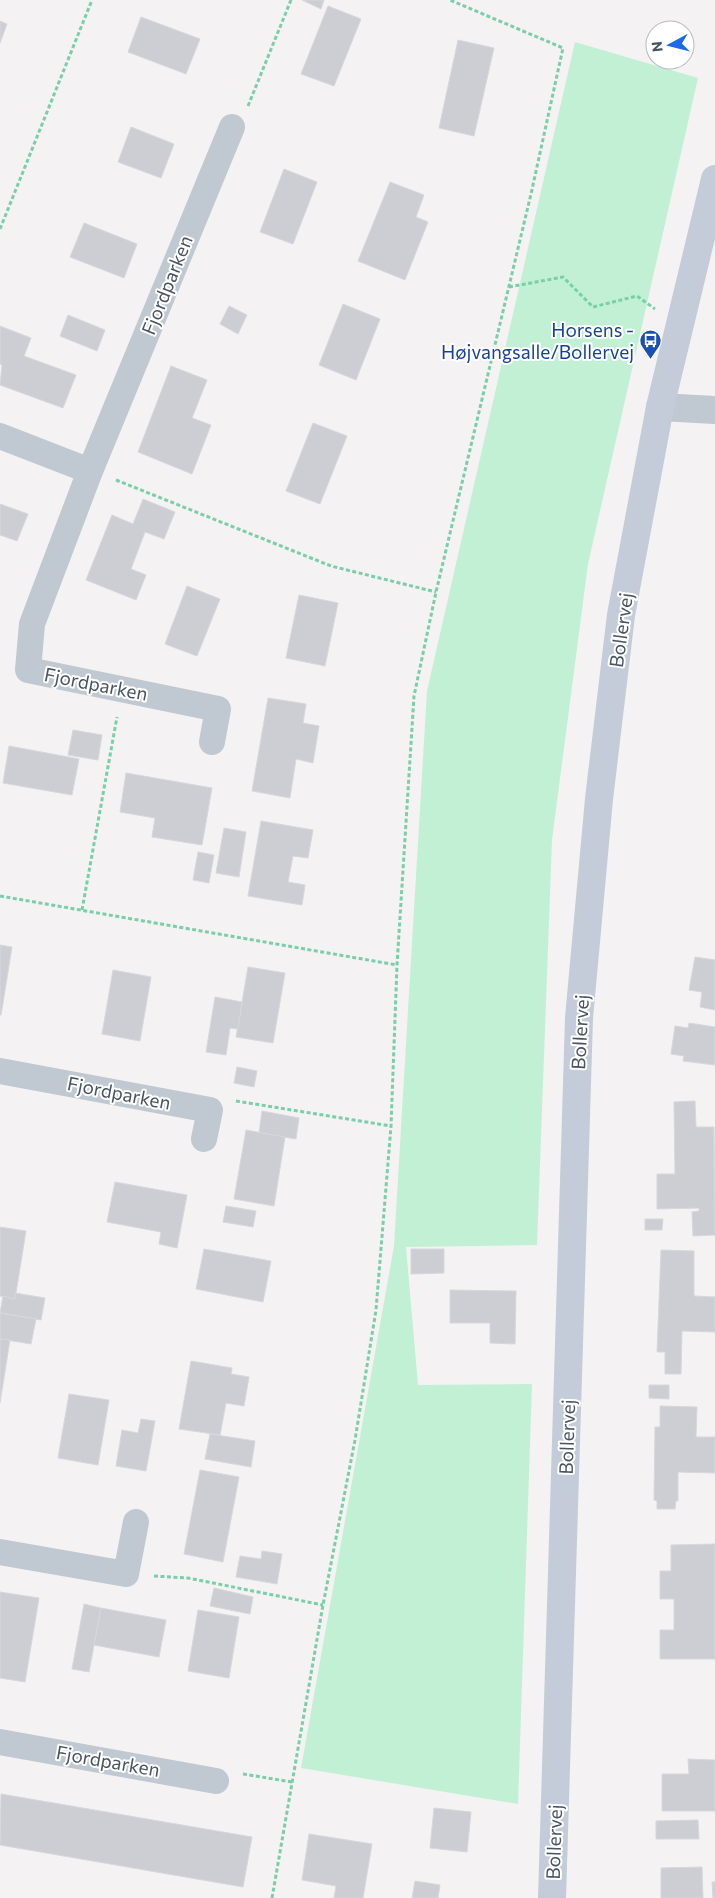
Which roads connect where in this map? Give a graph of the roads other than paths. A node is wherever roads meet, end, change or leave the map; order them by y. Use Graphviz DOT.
graph roads {
  1 [pos="232,127"];
  2 [pos="715,179"];
  3 [pos="660,407"];
  4 [pos="715,410"];
  5 [pos="0,436"];
  6 [pos="90,471"];
  7 [pos="212,742"];
  8 [pos="0,1071"];
  9 [pos="204,1139"];
  10 [pos="136,1522"];
  11 [pos="0,1552"];
  12 [pos="0,1742"];
  13 [pos="216,1781"];
  14 [pos="552,1898"];
  1 -- 6 [label="street, Fjordparken"];
  2 -- 3 [label="main road, Bollervej"];
  3 -- 4 [label="street"];
  3 -- 14 [label="main road, Bollervej"];
  5 -- 6 [label="street"];
  6 -- 7 [label="street, Fjordparken"];
  8 -- 9 [label="street, Fjordparken"];
  10 -- 11 [label="street"];
  12 -- 13 [label="street, Fjordparken"];
}
